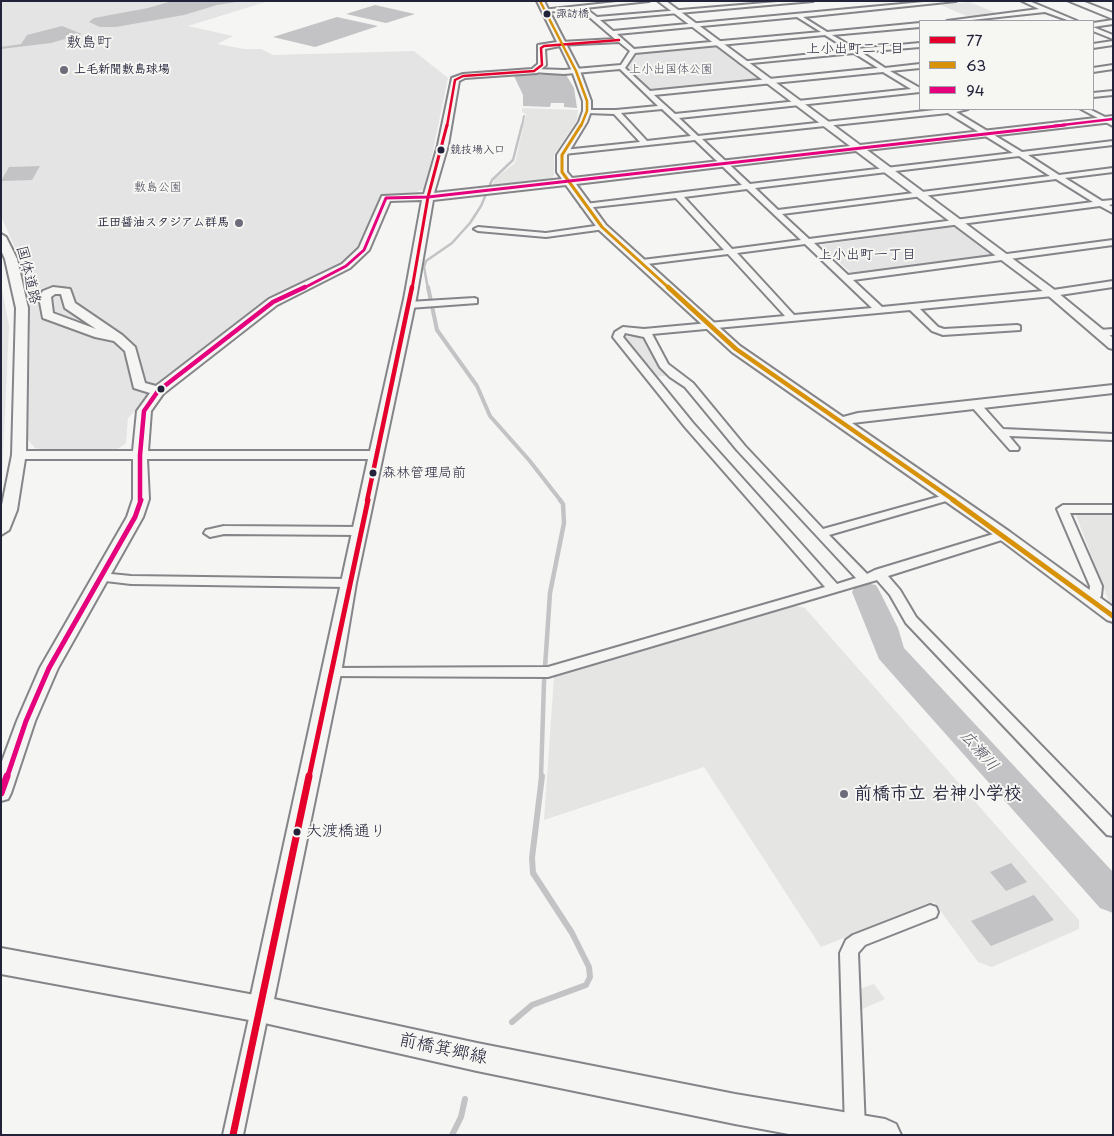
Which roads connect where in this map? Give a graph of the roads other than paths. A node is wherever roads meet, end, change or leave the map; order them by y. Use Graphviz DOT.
graph roads {
  1 [pos="647,1"];
  2 [pos="661,1"];
  3 [pos="811,1"];
  4 [pos="884,1"];
  5 [pos="954,1"];
  6 [pos="1024,1"];
  7 [pos="1073,1"];
  8 [pos="1083,1"];
  9 [pos="948,2"];
  10 [pos="778,3"];
  11 [pos="542,6"];
  12 [pos="581,7"];
  13 [pos="896,8"];
  14 [pos="1045,10"];
  15 [pos="904,12"];
  16 [pos="1113,12"];
  17 [pos="676,13"];
  18 [pos="799,16"];
  19 [pos="1113,16"];
  20 [pos="912,17"];
  21 [pos="596,19"];
  22 [pos="959,20"];
  23 [pos="1071,20"];
  24 [pos="919,22"];
  25 [pos="1113,22"];
  26 [pos="919,23"];
  27 [pos="1094,25"];
  28 [pos="694,26"];
  29 [pos="1094,29"];
  30 [pos="611,33"];
  31 [pos="826,33"];
  32 [pos="1113,37"];
  33 [pos="619,40"];
  34 [pos="717,43"];
  35 [pos="1113,43"];
  36 [pos="561,44"];
  37 [pos="919,45"];
  38 [pos="1094,46"];
  39 [pos="855,51"];
  40 [pos="633,52"];
  41 [pos="742,62"];
  42 [pos="621,66"];
  43 [pos="919,66"];
  44 [pos="1113,67"];
  45 [pos="884,70"];
  46 [pos="1094,70"];
  47 [pos="534,71"];
  48 [pos="576,71"];
  49 [pos="768,81"];
  50 [pos="919,91"];
  51 [pos="650,93"];
  52 [pos="1113,93"];
  53 [pos="1094,95"];
  54 [pos="797,103"];
  55 [pos="664,107"];
  56 [pos="948,110"];
  57 [pos="1086,110"];
  58 [pos="587,111"];
  59 [pos="616,112"];
  60 [pos="674,116"];
  61 [pos="1110,121"];
  62 [pos="825,124"];
  63 [pos="986,133"];
  64 [pos="698,138"];
  65 [pos="1113,143"];
  66 [pos="646,144"];
  67 [pos="858,148"];
  68 [pos="564,152"];
  69 [pos="1020,154"];
  70 [pos="725,164"];
  71 [pos="886,170"];
  72 [pos="1113,170"];
  73 [pos="1058,177"];
  74 [pos="567,181"];
  75 [pos="750,186"];
  76 [pos="919,194"];
  77 [pos="678,195"];
  78 [pos="428,197"];
  79 [pos="1113,202"];
  80 [pos="1101,204"];
  81 [pos="586,206"];
  82 [pos="1113,211"];
  83 [pos="778,212"];
  84 [pos="958,223"];
  85 [pos="602,227"];
  86 [pos="478,229"];
  87 [pos="1,237"];
  88 [pos="809,242"];
  89 [pos="1113,242"];
  90 [pos="731,252"];
  91 [pos="1005,257"];
  92 [pos="642,263"];
  93 [pos="847,278"];
  94 [pos="1113,284"];
  95 [pos="1053,293"];
  96 [pos="474,301"];
  97 [pos="409,305"];
  98 [pos="913,307"];
  99 [pos="880,310"];
  100 [pos="792,318"];
  101 [pos="711,326"];
  102 [pos="1017,328"];
  103 [pos="644,332"];
  104 [pos="1113,332"];
  105 [pos="1099,333"];
  106 [pos="112,336"];
  107 [pos="1113,345"];
  108 [pos="1113,389"];
  109 [pos="158,391"];
  110 [pos="975,404"];
  111 [pos="842,422"];
  112 [pos="999,432"];
  113 [pos="1113,437"];
  114 [pos="1014,448"];
  115 [pos="140,454"];
  116 [pos="19,455"];
  117 [pos="376,455"];
  118 [pos="949,497"];
  119 [pos="1113,509"];
  120 [pos="1,530"];
  121 [pos="360,531"];
  122 [pos="821,532"];
  123 [pos="210,533"];
  124 [pos="1004,535"];
  125 [pos="879,573"];
  126 [pos="101,577"];
  127 [pos="864,578"];
  128 [pos="348,583"];
  129 [pos="834,589"];
  130 [pos="1091,599"];
  131 [pos="1113,616"];
  132 [pos="332,673"];
  133 [pos="1,792"];
  134 [pos="1113,830"];
  135 [pos="930,912"];
  136 [pos="1,961"];
  137 [pos="260,1009"];
  138 [pos="855,1130"];
  139 [pos="233,1135"];
  140 [pos="885,1135"];
  1 -- 12 [label="street"];
  2 -- 17 [label="street"];
  3 -- 10 [label="street"];
  4 -- 13 [label="street"];
  5 -- 9 [label="street"];
  6 -- 14 [label="street"];
  7 -- 19 [label="highway"];
  8 -- 16 [label="highway"];
  9 -- 13 [label="street"];
  10 -- 17 [label="street"];
  10 -- 18 [label="street"];
  11 -- 12 [label="street"];
  11 -- 36 [label="street"];
  12 -- 21 [label="street"];
  13 -- 15 [label="street"];
  13 -- 18 [label="street"];
  14 -- 22 [label="street"];
  14 -- 23 [label="street"];
  17 -- 21 [label="street"];
  17 -- 28 [label="street"];
  18 -- 28 [label="street"];
  18 -- 31 [label="street"];
  20 -- 24 [label="street"];
  21 -- 30 [label="street"];
  25 -- 27 [label="street"];
  26 -- 31 [label="street"];
  28 -- 30 [label="street"];
  28 -- 34 [label="street"];
  29 -- 32 [label="street"];
  30 -- 33 [label="street"];
  31 -- 34 [label="street"];
  31 -- 39 [label="street"];
  33 -- 36 [label="street"];
  33 -- 40 [label="street"];
  34 -- 40 [label="street"];
  34 -- 41 [label="street"];
  35 -- 38 [label="street"];
  36 -- 47 [label="street"];
  36 -- 48 [label="street"];
  37 -- 39 [label="street"];
  39 -- 41 [label="street"];
  39 -- 45 [label="street"];
  40 -- 42 [label="street"];
  41 -- 49 [label="street"];
  42 -- 48 [label="street"];
  42 -- 51 [label="street"];
  43 -- 45 [label="street"];
  44 -- 46 [label="street"];
  45 -- 49 [label="street"];
  45 -- 50 [label="street"];
  47 -- 48 [label="street"];
  47 -- 78 [label="street"];
  48 -- 58 [label="street"];
  49 -- 51 [label="street"];
  49 -- 54 [label="street"];
  50 -- 54 [label="street"];
  51 -- 55 [label="street"];
  52 -- 53 [label="street"];
  54 -- 60 [label="street"];
  54 -- 62 [label="street"];
  55 -- 59 [label="street"];
  55 -- 60 [label="street"];
  56 -- 62 [label="street"];
  56 -- 63 [label="street"];
  57 -- 61 [label="street"];
  58 -- 59 [label="street"];
  58 -- 68 [label="street"];
  59 -- 66 [label="street"];
  60 -- 64 [label="street"];
  61 -- 63 [label="street"];
  62 -- 64 [label="street"];
  62 -- 67 [label="street"];
  63 -- 67 [label="street"];
  63 -- 69 [label="street"];
  64 -- 66 [label="street"];
  64 -- 70 [label="street"];
  65 -- 69 [label="street"];
  66 -- 68 [label="street"];
  67 -- 70 [label="street"];
  67 -- 71 [label="street"];
  68 -- 74 [label="street"];
  69 -- 71 [label="street"];
  69 -- 73 [label="street"];
  70 -- 74 [label="street"];
  70 -- 75 [label="street"];
  71 -- 75 [label="street"];
  71 -- 76 [label="street"];
  72 -- 73 [label="street"];
  73 -- 76 [label="street"];
  73 -- 80 [label="street"];
  74 -- 78 [label="street"];
  74 -- 81 [label="street"];
  75 -- 77 [label="street"];
  75 -- 83 [label="street"];
  76 -- 83 [label="street"];
  76 -- 84 [label="street"];
  77 -- 81 [label="street"];
  77 -- 90 [label="street"];
  78 -- 97 [label="street"];
  78 -- 109 [label="street"];
  79 -- 80 [label="street"];
  80 -- 82 [label="street"];
  80 -- 84 [label="street"];
  81 -- 85 [label="street"];
  83 -- 88 [label="street"];
  84 -- 88 [label="street"];
  84 -- 91 [label="street"];
  85 -- 86 [label="street"];
  85 -- 92 [label="street"];
  87 -- 116 [label="street, 国体道路"];
  88 -- 90 [label="street"];
  88 -- 93 [label="street"];
  89 -- 91 [label="street"];
  90 -- 92 [label="street"];
  90 -- 100 [label="street"];
  91 -- 93 [label="street"];
  91 -- 95 [label="street"];
  92 -- 101 [label="street"];
  93 -- 99 [label="street"];
  94 -- 95 [label="street"];
  95 -- 98 [label="street"];
  95 -- 105 [label="street"];
  96 -- 97 [label="street"];
  97 -- 117 [label="street"];
  98 -- 99 [label="street"];
  98 -- 102 [label="street"];
  99 -- 100 [label="street"];
  100 -- 101 [label="street"];
  101 -- 103 [label="street"];
  101 -- 111 [label="street"];
  103 -- 122 [label="street"];
  103 -- 129 [label="street"];
  104 -- 105 [label="street"];
  105 -- 107 [label="street"];
  106 -- 106 [label="street"];
  106 -- 109 [label="street"];
  108 -- 110 [label="street"];
  109 -- 115 [label="street"];
  110 -- 111 [label="street"];
  110 -- 112 [label="street"];
  111 -- 118 [label="street"];
  112 -- 113 [label="street"];
  112 -- 114 [label="street"];
  115 -- 116 [label="street"];
  115 -- 117 [label="street"];
  115 -- 126 [label="street"];
  116 -- 120 [label="street, 国体道路"];
  117 -- 121 [label="street"];
  118 -- 122 [label="street"];
  118 -- 124 [label="street"];
  119 -- 130 [label="street"];
  121 -- 123 [label="street"];
  121 -- 128 [label="street"];
  122 -- 127 [label="street"];
  124 -- 125 [label="street"];
  124 -- 130 [label="street"];
  125 -- 127 [label="street"];
  125 -- 134 [label="street"];
  126 -- 128 [label="street"];
  126 -- 133 [label="street"];
  127 -- 129 [label="street"];
  128 -- 132 [label="street"];
  129 -- 132 [label="street"];
  130 -- 131 [label="street"];
  132 -- 137 [label="street"];
  135 -- 138 [label="street"];
  136 -- 137 [label="main road, 前橋箕郷線"];
  137 -- 138 [label="main road, 前橋箕郷線"];
  137 -- 139 [label="street"];
  138 -- 140 [label="main road, 前橋箕郷線"];
}
